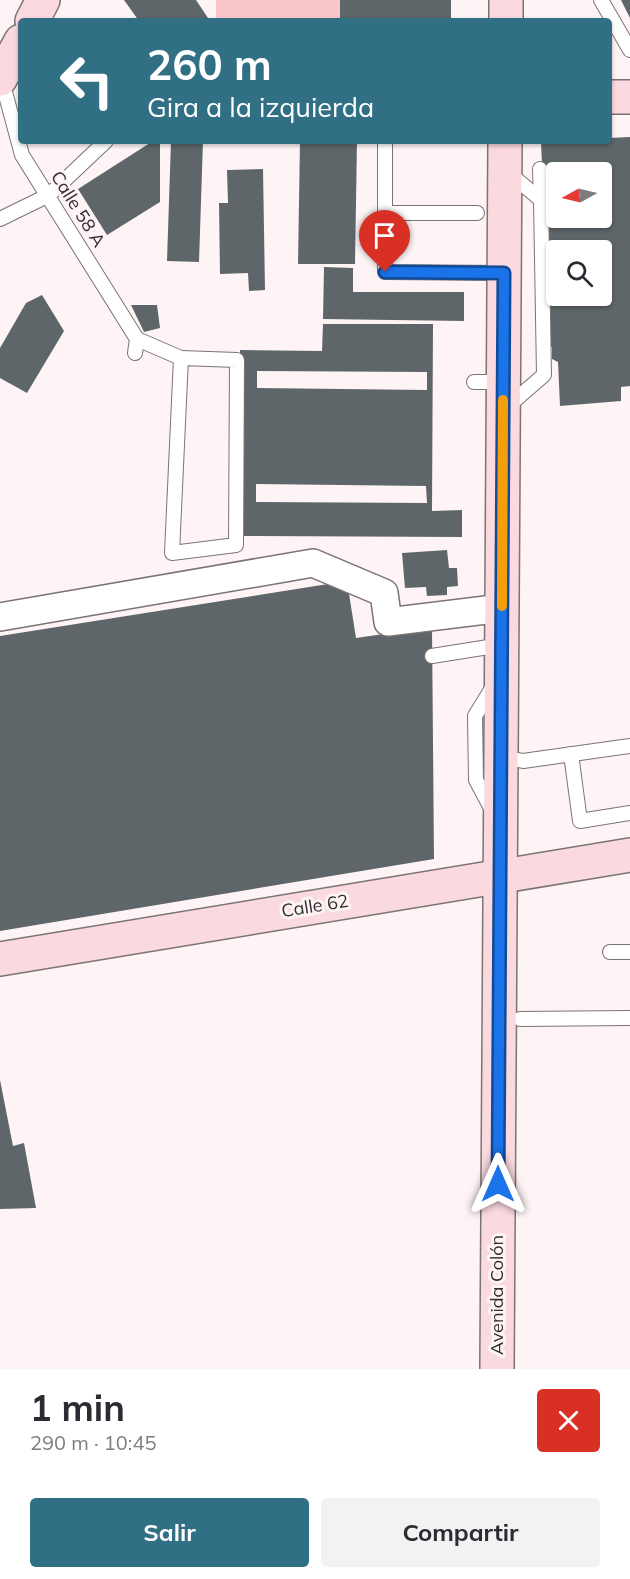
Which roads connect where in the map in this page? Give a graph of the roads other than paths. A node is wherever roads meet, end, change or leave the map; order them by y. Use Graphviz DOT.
graph roads {
  1 [pos="43,0"];
  2 [pos="506,0"];
  3 [pos="601,0"];
  4 [pos="34,18"];
  5 [pos="506,18"];
  6 [pos="611,18"];
  7 [pos="612,19"];
  8 [pos="18,49"];
  9 [pos="630,50"];
  10 [pos="6,80"];
  11 [pos="18,136"];
  12 [pos="20,144"];
  13 [pos="103,144"];
  14 [pos="386,144"];
  15 [pos="505,155"];
  16 [pos="540,169"];
  17 [pos="49,195"];
  18 [pos="541,200"];
  19 [pos="385,213"];
  20 [pos="477,213"];
  21 [pos="0,219"];
  22 [pos="504,273"];
  23 [pos="137,339"];
  24 [pos="135,353"];
  25 [pos="182,358"];
  26 [pos="494,392"];
  27 [pos="486,610"];
  28 [pos="0,617"];
  29 [pos="432,656"];
  30 [pos="501,659"];
  31 [pos="630,746"];
  32 [pos="501,748"];
  33 [pos="571,754"];
  34 [pos="630,813"];
  35 [pos="500,824"];
  36 [pos="630,855"];
  37 [pos="500,876"];
  38 [pos="610,952"];
  39 [pos="630,952"];
  40 [pos="0,959"];
  41 [pos="630,1018"];
  42 [pos="520,1019"];
  43 [pos="497,1369"];
  1 -- 4 [label="street"];
  2 -- 5 [label="street"];
  3 -- 6 [label="lane"];
  7 -- 9 [label="lane"];
  8 -- 10 [label="street"];
  10 -- 11 [label="lane, Calle 58 A"];
  12 -- 17 [label="lane, Calle 58 A"];
  13 -- 17 [label="lane"];
  14 -- 19 [label="lane"];
  15 -- 18 [label="lane"];
  15 -- 22 [label="street, Avenida Colón"];
  16 -- 18 [label="lane"];
  17 -- 21 [label="lane"];
  17 -- 23 [label="lane, Calle 58 A"];
  18 -- 26 [label="lane"];
  19 -- 20 [label="lane"];
  19 -- 22 [label="lane"];
  22 -- 26 [label="street, Avenida Colón"];
  23 -- 24 [label="lane"];
  23 -- 25 [label="lane"];
  25 -- 25 [label="lane"];
  26 -- 30 [label="street, Avenida Colón"];
  27 -- 28 [label="street"];
  29 -- 30 [label="lane"];
  30 -- 32 [label="street, Avenida Colón"];
  30 -- 35 [label="lane"];
  31 -- 33 [label="lane"];
  32 -- 33 [label="lane"];
  32 -- 35 [label="street, Avenida Colón"];
  33 -- 34 [label="lane"];
  35 -- 37 [label="street, Avenida Colón"];
  36 -- 37 [label="street, Calle 62"];
  37 -- 40 [label="street, Calle 62"];
  37 -- 43 [label="street, Avenida Colón"];
  38 -- 39 [label="lane"];
  41 -- 42 [label="lane"];
}
